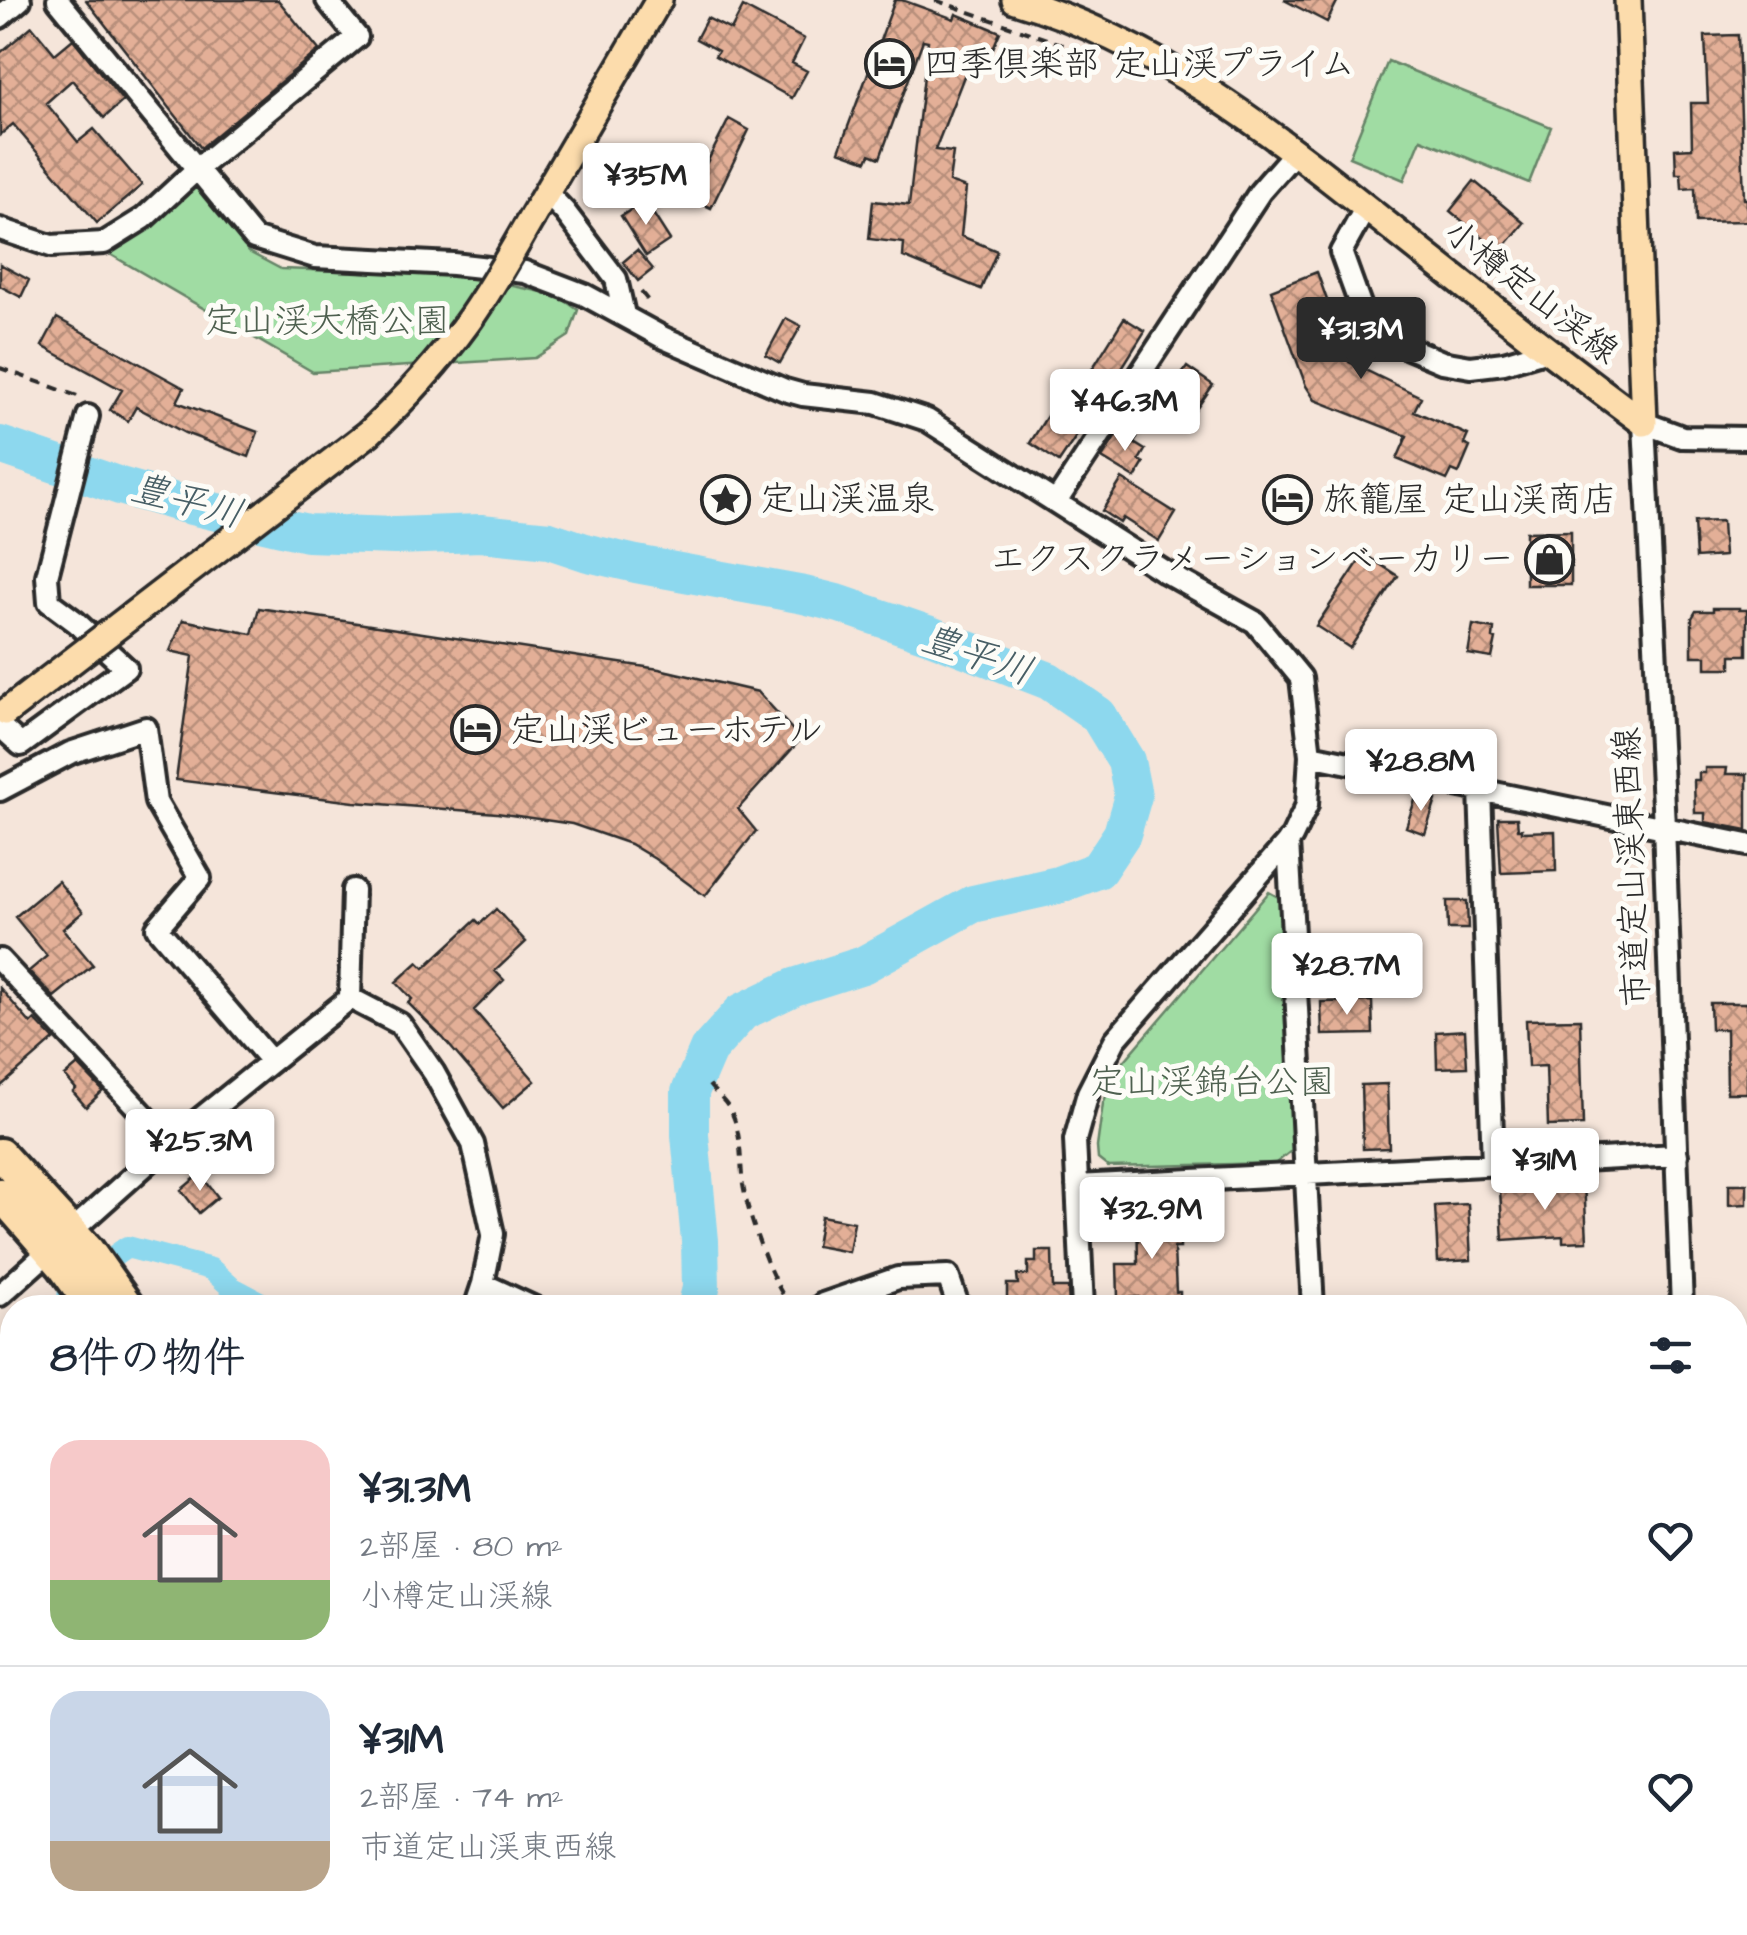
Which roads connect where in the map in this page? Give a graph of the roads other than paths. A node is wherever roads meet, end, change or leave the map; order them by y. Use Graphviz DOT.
graph roads {
  1 [pos="20,0"];
  2 [pos="58,0"];
  3 [pos="327,0"];
  4 [pos="660,0"];
  5 [pos="1015,0"];
  6 [pos="1628,0"];
  7 [pos="0,18"];
  8 [pos="1296,151"];
  9 [pos="197,168"];
  10 [pos="546,192"];
  11 [pos="1366,207"];
  12 [pos="0,229"];
  13 [pos="624,315"];
  14 [pos="1548,350"];
  15 [pos="88,416"];
  16 [pos="1644,423"];
  17 [pos="1747,438"];
  18 [pos="1056,502"];
  19 [pos="2,718"];
  20 [pos="1310,755"];
  21 [pos="0,790"];
  22 [pos="1480,790"];
  23 [pos="1664,826"];
  24 [pos="1288,841"];
  25 [pos="1747,845"];
  26 [pos="353,890"];
  27 [pos="4,971"];
  28 [pos="350,998"];
  29 [pos="271,1062"];
  30 [pos="170,1143"];
  31 [pos="0,1154"];
  32 [pos="1676,1155"];
  33 [pos="1493,1164"];
  34 [pos="1306,1173"];
  35 [pos="1077,1186"];
  36 [pos="0,1194"];
  37 [pos="68,1249"];
  38 [pos="483,1284"];
  39 [pos="0,1295"];
  40 [pos="102,1295"];
  41 [pos="479,1295"];
  42 [pos="507,1295"];
  43 [pos="849,1295"];
  44 [pos="955,1295"];
  45 [pos="1082,1295"];
  46 [pos="1312,1295"];
  47 [pos="1681,1295"];
  1 -- 7 [label="street"];
  2 -- 9 [label="street"];
  3 -- 9 [label="street"];
  4 -- 10 [label="main road"];
  5 -- 8 [label="main road, 小樽定山渓線"];
  6 -- 16 [label="main road, 小樽定山渓線"];
  8 -- 11 [label="main road, 小樽定山渓線"];
  8 -- 18 [label="street"];
  9 -- 12 [label="street"];
  9 -- 13 [label="street"];
  10 -- 13 [label="street"];
  10 -- 19 [label="main road, bridge"];
  11 -- 14 [label="main road, 小樽定山渓線"];
  11 -- 14 [label="street"];
  13 -- 18 [label="street"];
  14 -- 16 [label="main road, 小樽定山渓線"];
  15 -- 19 [label="street"];
  16 -- 17 [label="street"];
  16 -- 23 [label="street, 市道定山渓東西線"];
  18 -- 20 [label="street"];
  20 -- 22 [label="street"];
  20 -- 24 [label="street"];
  21 -- 29 [label="street"];
  22 -- 23 [label="street"];
  22 -- 33 [label="street"];
  23 -- 25 [label="street"];
  23 -- 32 [label="street, 市道定山渓東西線"];
  24 -- 34 [label="street"];
  24 -- 35 [label="street"];
  26 -- 28 [label="street"];
  27 -- 30 [label="street"];
  28 -- 29 [label="street"];
  28 -- 38 [label="street"];
  29 -- 30 [label="street"];
  30 -- 37 [label="street"];
  31 -- 37 [label="highway"];
  32 -- 33 [label="street"];
  32 -- 47 [label="street, 市道定山渓東西線"];
  33 -- 34 [label="street"];
  34 -- 35 [label="street"];
  34 -- 46 [label="street"];
  35 -- 45 [label="street"];
  36 -- 37 [label="highway"];
  37 -- 39 [label="street"];
  37 -- 40 [label="highway"];
  38 -- 41 [label="street"];
  38 -- 42 [label="street"];
  43 -- 44 [label="street"];
}
